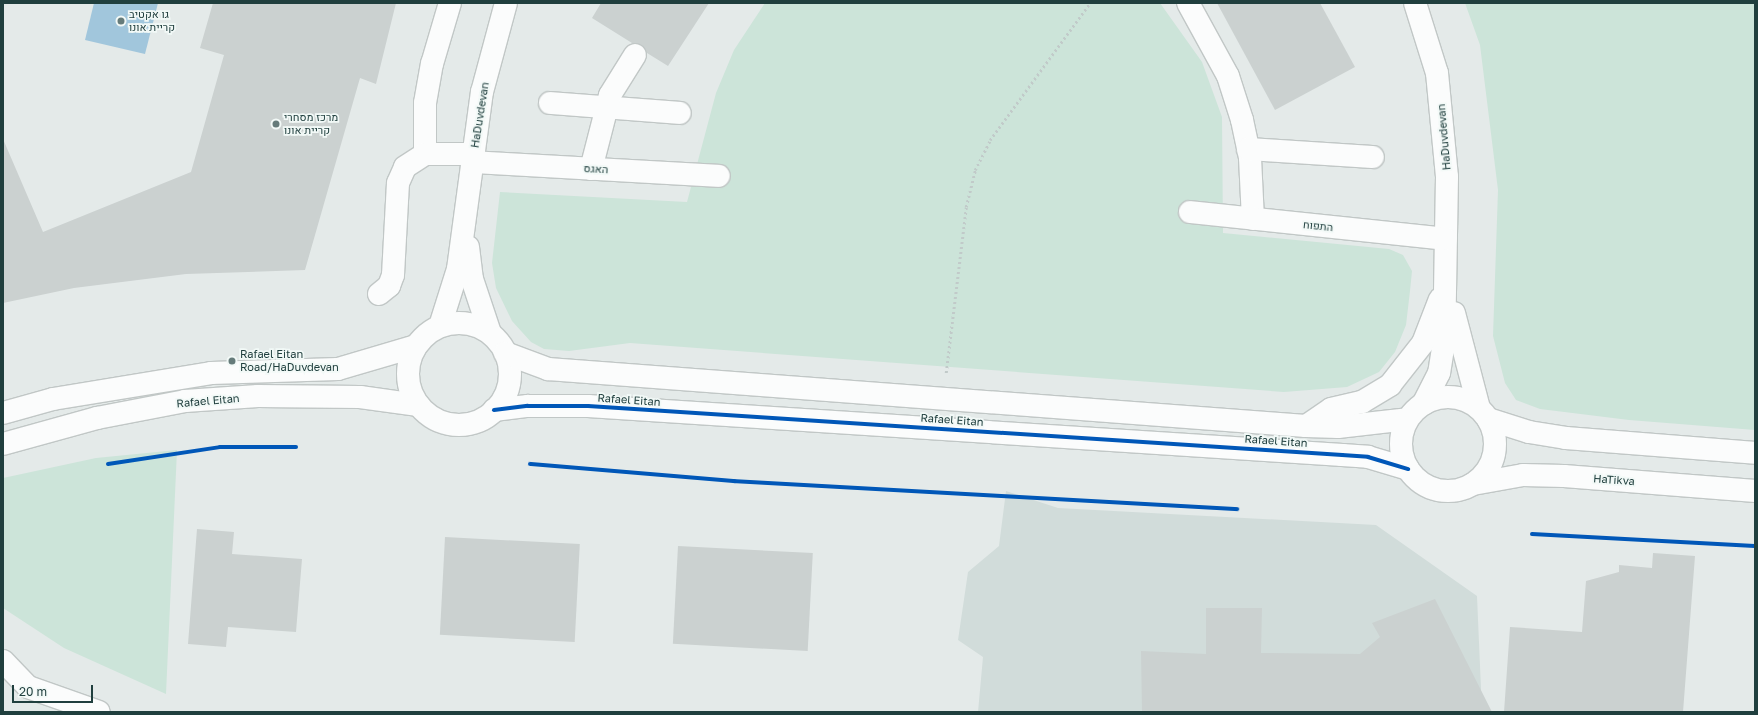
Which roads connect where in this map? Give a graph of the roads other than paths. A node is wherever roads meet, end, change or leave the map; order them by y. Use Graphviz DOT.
graph roads {
  1 [pos="450,3"];
  2 [pos="506,3"];
  3 [pos="1188,3"];
  4 [pos="1415,3"];
  5 [pos="636,54"];
  6 [pos="550,103"];
  7 [pos="606,106"];
  8 [pos="680,112"];
  9 [pos="1248,149"];
  10 [pos="425,154"];
  11 [pos="1373,156"];
  12 [pos="473,158"];
  13 [pos="591,169"];
  14 [pos="719,176"];
  15 [pos="1190,212"];
  16 [pos="1254,219"];
  17 [pos="466,230"];
  18 [pos="1446,239"];
  19 [pos="1446,280"];
  20 [pos="379,294"];
  21 [pos="440,326"];
  22 [pos="490,333"];
  23 [pos="416,346"];
  24 [pos="505,353"];
  25 [pos="1423,404"];
  26 [pos="418,405"];
  27 [pos="494,410"];
  28 [pos="3,413"];
  29 [pos="1484,413"];
  30 [pos="1408,419"];
  31 [pos="1306,426"];
  32 [pos="3,444"];
  33 [pos="1755,453"];
  34 [pos="1408,469"];
  35 [pos="1473,484"];
  36 [pos="1755,491"];
  37 [pos="3,661"];
  38 [pos="99,712"];
  1 -- 10 [label="street"];
  2 -- 12 [label="street, HaDuvdevan"];
  3 -- 9 [label="street"];
  4 -- 18 [label="street, HaDuvdevan"];
  5 -- 7 [label="street"];
  6 -- 7 [label="street"];
  7 -- 8 [label="street"];
  7 -- 13 [label="street"];
  9 -- 11 [label="street"];
  9 -- 16 [label="street"];
  10 -- 12 [label="street, האגס"];
  10 -- 20 [label="street"];
  12 -- 13 [label="street, האגס"];
  12 -- 17 [label="street, HaDuvdevan"];
  13 -- 14 [label="street, האגס"];
  15 -- 16 [label="street, התפוח"];
  16 -- 18 [label="street, התפוח"];
  17 -- 21 [label="street, HaDuvdevan"];
  17 -- 22 [label="street, HaDuvdevan"];
  18 -- 19 [label="street, HaDuvdevan"];
  19 -- 25 [label="street, HaDuvdevan"];
  19 -- 29 [label="street, HaDuvdevan"];
  19 -- 31 [label="street"];
  21 -- 22 [label="street"];
  21 -- 23 [label="street"];
  22 -- 24 [label="street"];
  23 -- 26 [label="street"];
  23 -- 28 [label="street"];
  24 -- 27 [label="street"];
  24 -- 31 [label="street, Rafael Eitan"];
  25 -- 29 [label="street"];
  25 -- 30 [label="street"];
  26 -- 27 [label="street"];
  26 -- 32 [label="street, Rafael Eitan"];
  27 -- 34 [label="street, Rafael Eitan"];
  29 -- 33 [label="street"];
  29 -- 35 [label="street"];
  30 -- 31 [label="street, Rafael Eitan"];
  30 -- 34 [label="street"];
  34 -- 35 [label="street"];
  35 -- 36 [label="street, HaTikva"];
  37 -- 38 [label="street"];
}
